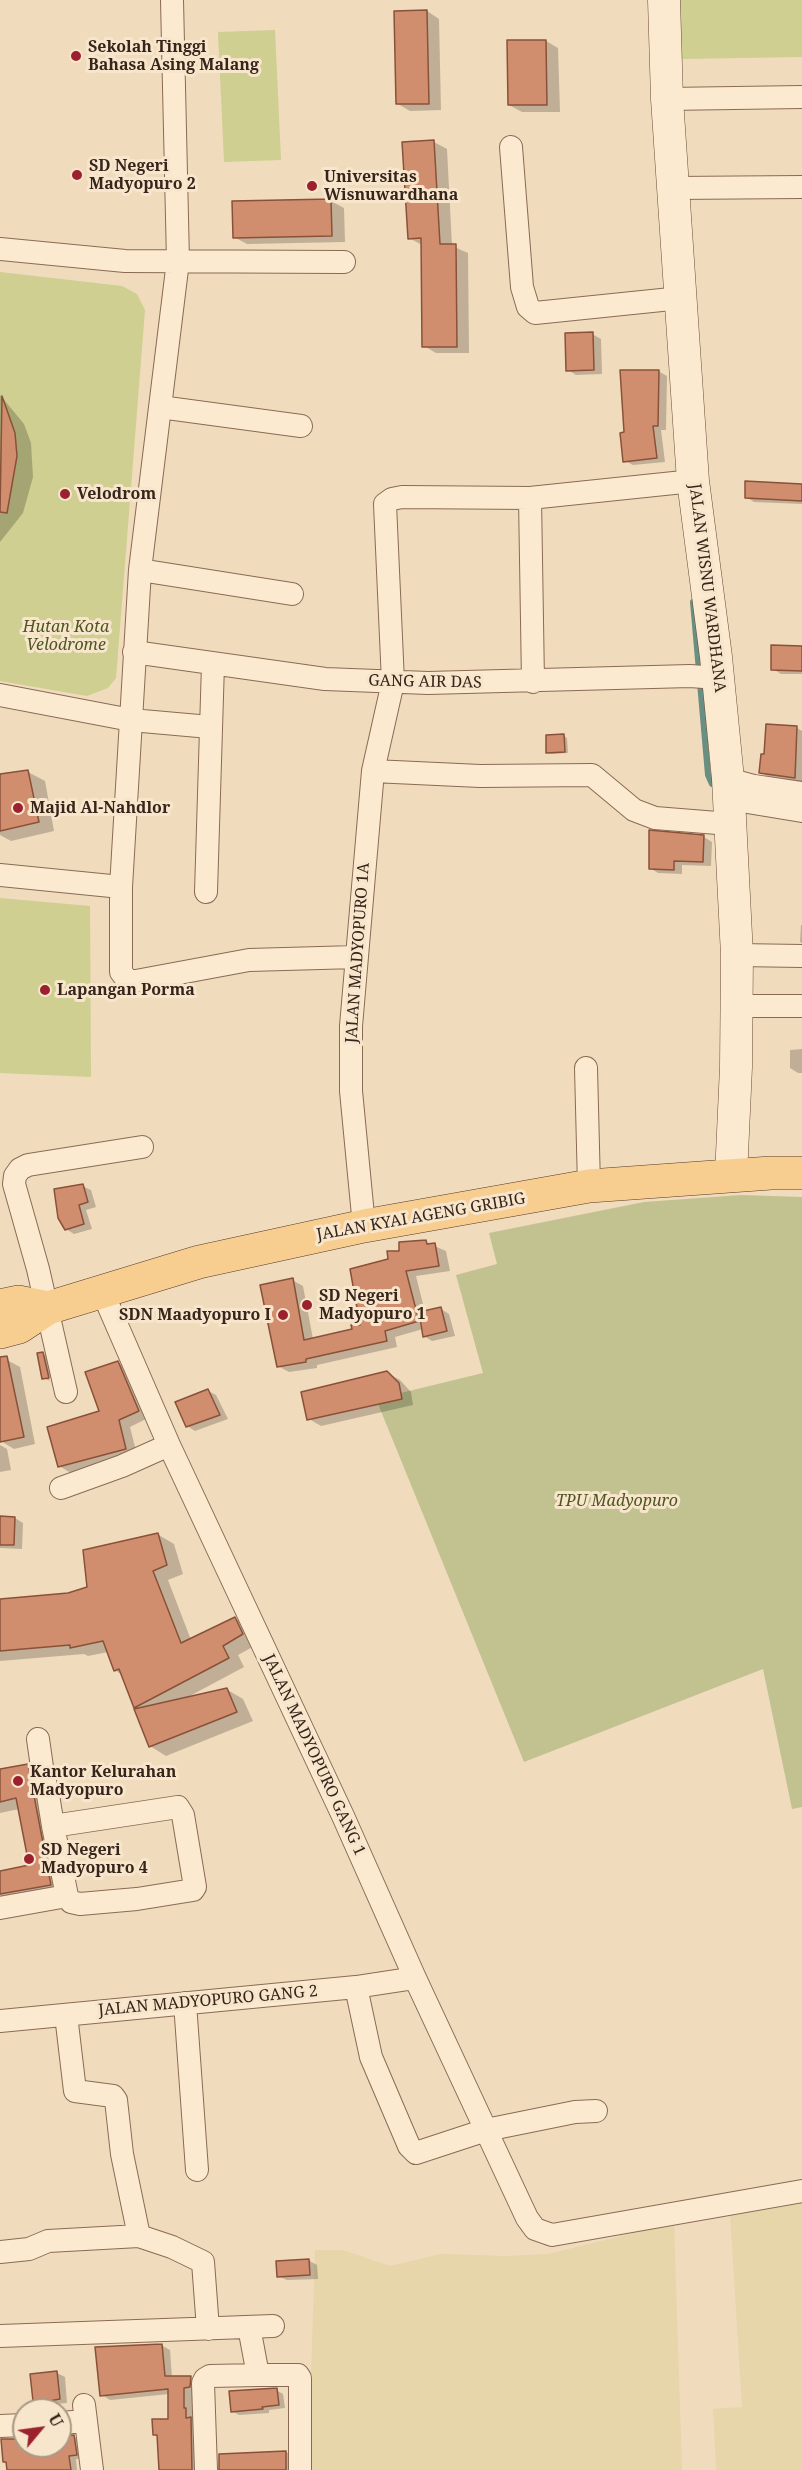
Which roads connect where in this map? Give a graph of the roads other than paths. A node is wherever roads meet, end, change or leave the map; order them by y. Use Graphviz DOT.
graph roads {
  1 [pos="172,0"];
  2 [pos="664,0"];
  3 [pos="802,97"];
  4 [pos="667,99"];
  5 [pos="511,147"];
  6 [pos="802,187"];
  7 [pos="673,189"];
  8 [pos="0,249"];
  9 [pos="178,261"];
  10 [pos="344,262"];
  11 [pos="671,299"];
  12 [pos="160,407"];
  13 [pos="301,426"];
  14 [pos="693,481"];
  15 [pos="530,498"];
  16 [pos="140,570"];
  17 [pos="292,594"];
  18 [pos="134,652"];
  19 [pos="213,664"];
  20 [pos="704,677"];
  21 [pos="393,682"];
  22 [pos="533,682"];
  23 [pos="0,695"];
  24 [pos="131,720"];
  25 [pos="210,727"];
  26 [pos="373,771"];
  27 [pos="802,793"];
  28 [pos="729,796"];
  29 [pos="802,811"];
  30 [pos="0,875"];
  31 [pos="121,887"];
  32 [pos="206,892"];
  33 [pos="737,955"];
  34 [pos="802,956"];
  35 [pos="356,957"];
  36 [pos="737,1006"];
  37 [pos="802,1006"];
  38 [pos="586,1068"];
  39 [pos="142,1147"];
  40 [pos="802,1173"];
  41 [pos="731,1176"];
  42 [pos="590,1186"];
  43 [pos="364,1226"];
  44 [pos="102,1291"];
  45 [pos="0,1306"];
  46 [pos="48,1308"];
  47 [pos="0,1332"];
  48 [pos="66,1392"];
  49 [pos="170,1445"];
  50 [pos="62,1488"];
  51 [pos="38,1738"];
  52 [pos="53,1826"];
  53 [pos="67,1896"];
  54 [pos="0,1908"];
  55 [pos="415,1978"];
  56 [pos="356,1987"];
  57 [pos="185,2003"];
  58 [pos="66,2015"];
  59 [pos="0,2021"];
  60 [pos="596,2111"];
  61 [pos="486,2130"];
  62 [pos="197,2170"];
  63 [pos="802,2191"];
  64 [pos="139,2236"];
  65 [pos="0,2252"];
  66 [pos="273,2326"];
  67 [pos="249,2327"];
  68 [pos="208,2328"];
  69 [pos="0,2336"];
  70 [pos="258,2375"];
  71 [pos="72,2418"];
  72 [pos="92,2470"];
  73 [pos="206,2470"];
  74 [pos="300,2470"];
  1 -- 9 [label="street"];
  2 -- 4 [label="street, JALAN WISNU WARDHANA"];
  3 -- 4 [label="street"];
  4 -- 7 [label="street, JALAN WISNU WARDHANA"];
  5 -- 11 [label="street"];
  6 -- 7 [label="street"];
  7 -- 11 [label="street, JALAN WISNU WARDHANA"];
  8 -- 9 [label="street"];
  9 -- 10 [label="street"];
  9 -- 12 [label="street"];
  11 -- 14 [label="street, JALAN WISNU WARDHANA"];
  12 -- 13 [label="street"];
  12 -- 16 [label="street"];
  14 -- 15 [label="street"];
  14 -- 20 [label="street, JALAN WISNU WARDHANA"];
  15 -- 21 [label="street, JALAN MADYOPURO 1A"];
  15 -- 22 [label="street"];
  16 -- 17 [label="street"];
  16 -- 18 [label="street"];
  18 -- 19 [label="street, GANG AIR DAS"];
  18 -- 24 [label="street"];
  19 -- 21 [label="street, GANG AIR DAS"];
  19 -- 25 [label="street"];
  20 -- 22 [label="street, GANG AIR DAS"];
  20 -- 28 [label="street, JALAN WISNU WARDHANA"];
  21 -- 22 [label="street, GANG AIR DAS"];
  21 -- 26 [label="street, JALAN MADYOPURO 1A"];
  23 -- 24 [label="street"];
  24 -- 25 [label="street"];
  24 -- 31 [label="street"];
  25 -- 32 [label="street"];
  26 -- 28 [label="street"];
  26 -- 35 [label="street, JALAN MADYOPURO 1A"];
  27 -- 28 [label="street"];
  28 -- 29 [label="street"];
  28 -- 33 [label="street, JALAN WISNU WARDHANA"];
  30 -- 31 [label="street"];
  31 -- 35 [label="street"];
  33 -- 34 [label="street"];
  33 -- 36 [label="street, JALAN WISNU WARDHANA"];
  35 -- 43 [label="street, JALAN MADYOPURO 1A"];
  36 -- 37 [label="street"];
  36 -- 41 [label="street, JALAN WISNU WARDHANA"];
  38 -- 42 [label="street"];
  39 -- 46 [label="street"];
  40 -- 41 [label="main road, JALAN KYAI AGENG GRIBIG"];
  41 -- 42 [label="main road, JALAN KYAI AGENG GRIBIG"];
  42 -- 43 [label="main road, JALAN KYAI AGENG GRIBIG"];
  43 -- 44 [label="main road, JALAN KYAI AGENG GRIBIG"];
  44 -- 46 [label="main road, JALAN KYAI AGENG GRIBIG"];
  44 -- 49 [label="street, JALAN MADYOPURO GANG 1"];
  45 -- 46 [label="main road, JALAN KYAI AGENG GRIBIG"];
  46 -- 47 [label="main road, JALAN KYAI AGENG GRIBIG"];
  46 -- 48 [label="street"];
  49 -- 50 [label="street"];
  49 -- 55 [label="street, JALAN MADYOPURO GANG 1"];
  51 -- 52 [label="street"];
  52 -- 53 [label="street"];
  52 -- 53 [label="street"];
  53 -- 54 [label="street"];
  55 -- 56 [label="street, JALAN MADYOPURO GANG 2"];
  55 -- 61 [label="street, JALAN MADYOPURO GANG 1"];
  56 -- 57 [label="street, JALAN MADYOPURO GANG 2"];
  56 -- 61 [label="street"];
  57 -- 58 [label="street, JALAN MADYOPURO GANG 2"];
  57 -- 62 [label="street"];
  58 -- 59 [label="street, JALAN MADYOPURO GANG 2"];
  58 -- 64 [label="street"];
  60 -- 61 [label="street"];
  61 -- 63 [label="street, JALAN MADYOPURO GANG 1"];
  64 -- 65 [label="street"];
  64 -- 68 [label="street"];
  66 -- 67 [label="street"];
  67 -- 68 [label="street"];
  67 -- 70 [label="street"];
  68 -- 69 [label="street"];
  70 -- 73 [label="street"];
  70 -- 74 [label="street"];
  71 -- 72 [label="street"];
}
